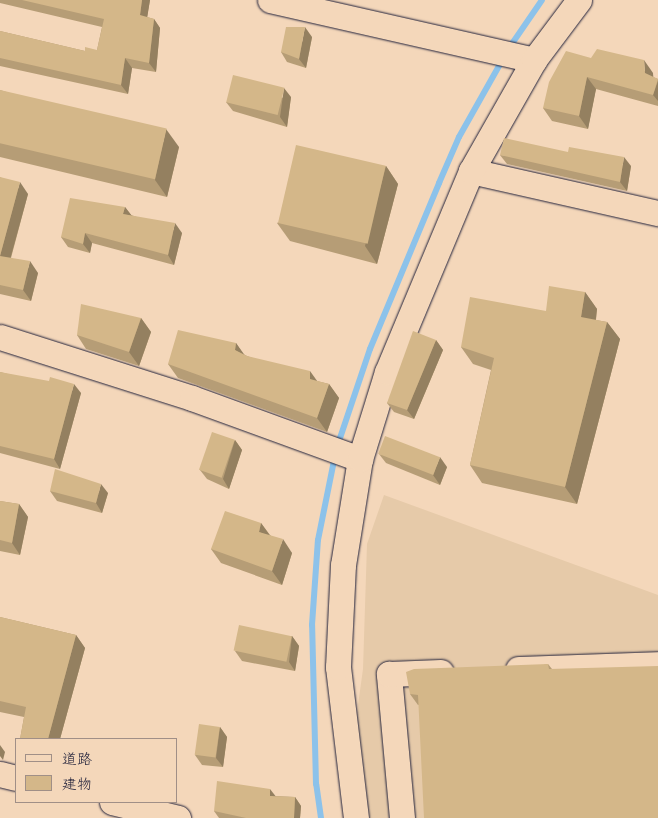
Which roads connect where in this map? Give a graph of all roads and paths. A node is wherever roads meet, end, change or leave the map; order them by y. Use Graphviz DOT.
graph roads {
  1 [pos="270,0"];
  2 [pos="579,0"];
  3 [pos="515,56"];
  4 [pos="472,171"];
  5 [pos="658,213"];
  6 [pos="0,337"];
  7 [pos="344,453"];
  8 [pos="658,664"];
  9 [pos="499,670"];
  10 [pos="469,671"];
  11 [pos="0,774"];
  12 [pos="15,778"];
  13 [pos="116,803"];
  14 [pos="178,818"];
  15 [pos="356,818"];
  16 [pos="402,818"];
  1 -- 3 [label="street"];
  2 -- 3 [label="street"];
  3 -- 4 [label="street"];
  4 -- 5 [label="street"];
  4 -- 7 [label="street"];
  6 -- 7 [label="street"];
  7 -- 15 [label="street"];
  8 -- 9 [label="street"];
  10 -- 16 [label="street"];
  11 -- 12 [label="street"];
  13 -- 14 [label="street"];
}
